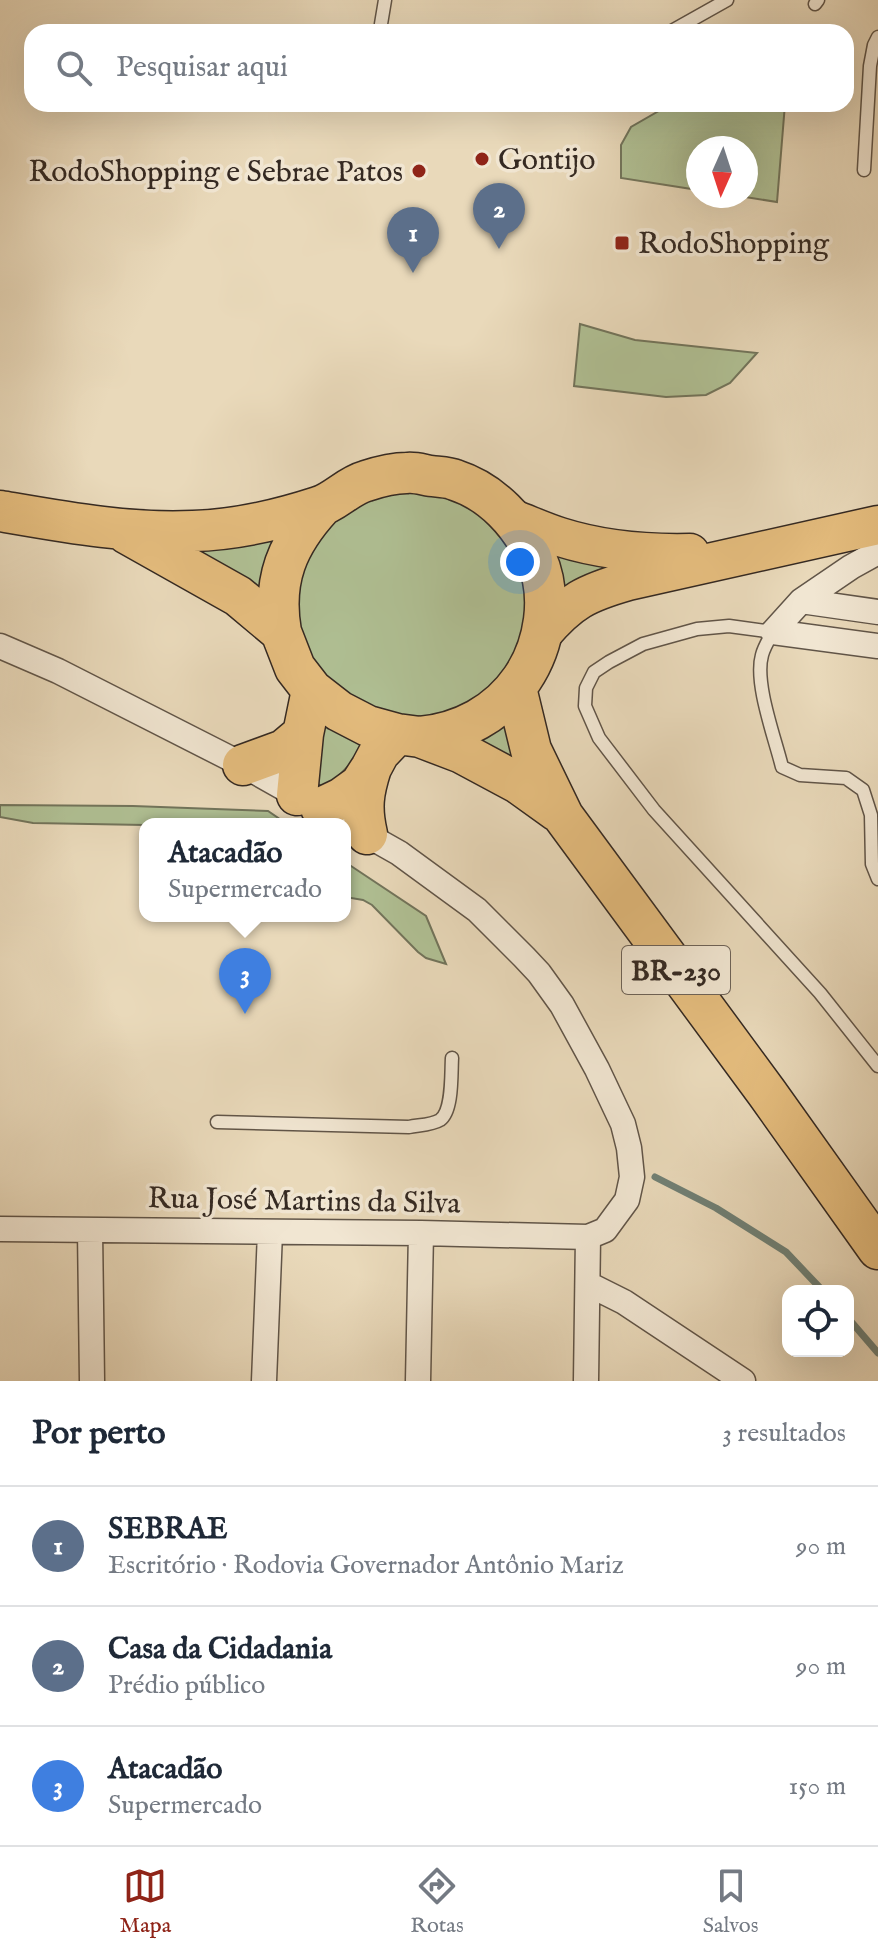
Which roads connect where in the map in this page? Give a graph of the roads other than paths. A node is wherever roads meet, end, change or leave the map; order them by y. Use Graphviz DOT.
graph roads {
  1 [pos="385,0"];
  2 [pos="727,0"];
  3 [pos="381,24"];
  4 [pos="684,24"];
  5 [pos="878,37"];
  6 [pos="864,170"];
  7 [pos="322,506"];
  8 [pos="0,511"];
  9 [pos="513,519"];
  10 [pos="878,525"];
  11 [pos="122,531"];
  12 [pos="757,552"];
  13 [pos="878,552"];
  14 [pos="801,601"];
  15 [pos="878,612"];
  16 [pos="281,632"];
  17 [pos="773,632"];
  18 [pos="542,634"];
  19 [pos="0,646"];
  20 [pos="878,646"];
  21 [pos="516,688"];
  22 [pos="312,690"];
  23 [pos="303,734"];
  24 [pos="408,736"];
  25 [pos="243,765"];
  26 [pos="371,768"];
  27 [pos="309,802"];
  28 [pos="563,816"];
  29 [pos="338,818"];
  30 [pos="351,825"];
  31 [pos="367,834"];
  32 [pos="878,879"];
  33 [pos="452,1058"];
  34 [pos="878,1066"];
  35 [pos="217,1122"];
  36 [pos="0,1229"];
  37 [pos="90,1230"];
  38 [pos="270,1232"];
  39 [pos="421,1233"];
  40 [pos="597,1233"];
  41 [pos="878,1249"];
  42 [pos="588,1284"];
  43 [pos="92,1381"];
  44 [pos="264,1381"];
  45 [pos="418,1381"];
  46 [pos="586,1381"];
  47 [pos="743,1381"];
  1 -- 3 [label="lane"];
  2 -- 4 [label="lane"];
  5 -- 6 [label="lane"];
  7 -- 9 [label="highway, BR-230"];
  7 -- 11 [label="highway, BR-230"];
  7 -- 16 [label="highway, BR-230"];
  8 -- 11 [label="highway, BR-230"];
  9 -- 12 [label="main road"];
  9 -- 18 [label="highway, BR-230"];
  10 -- 12 [label="main road"];
  11 -- 16 [label="highway, BR-230"];
  12 -- 18 [label="main road"];
  13 -- 14 [label="street"];
  14 -- 15 [label="street"];
  14 -- 17 [label="street"];
  16 -- 22 [label="highway, BR-230"];
  17 -- 20 [label="street"];
  17 -- 32 [label="lane"];
  17 -- 34 [label="lane"];
  18 -- 21 [label="highway, BR-230"];
  19 -- 25 [label="street"];
  21 -- 24 [label="highway, BR-230"];
  21 -- 28 [label="highway, BR-230"];
  22 -- 23 [label="highway"];
  22 -- 24 [label="highway, BR-230"];
  23 -- 25 [label="highway"];
  23 -- 27 [label="highway"];
  24 -- 26 [label="highway"];
  24 -- 28 [label="highway, BR-230"];
  25 -- 27 [label="street"];
  26 -- 27 [label="highway"];
  26 -- 31 [label="highway"];
  27 -- 29 [label="street"];
  28 -- 41 [label="highway, BR-230"];
  30 -- 31 [label="street"];
  31 -- 40 [label="street"];
  33 -- 35 [label="lane"];
  36 -- 37 [label="street, Rua José Martins da Silva"];
  37 -- 38 [label="street, Rua José Martins da Silva"];
  37 -- 43 [label="street"];
  38 -- 39 [label="street, Rua José Martins da Silva"];
  38 -- 44 [label="street"];
  39 -- 40 [label="street, Rua José Martins da Silva"];
  39 -- 45 [label="street"];
  40 -- 42 [label="street"];
  42 -- 46 [label="street"];
  42 -- 47 [label="street"];
}
